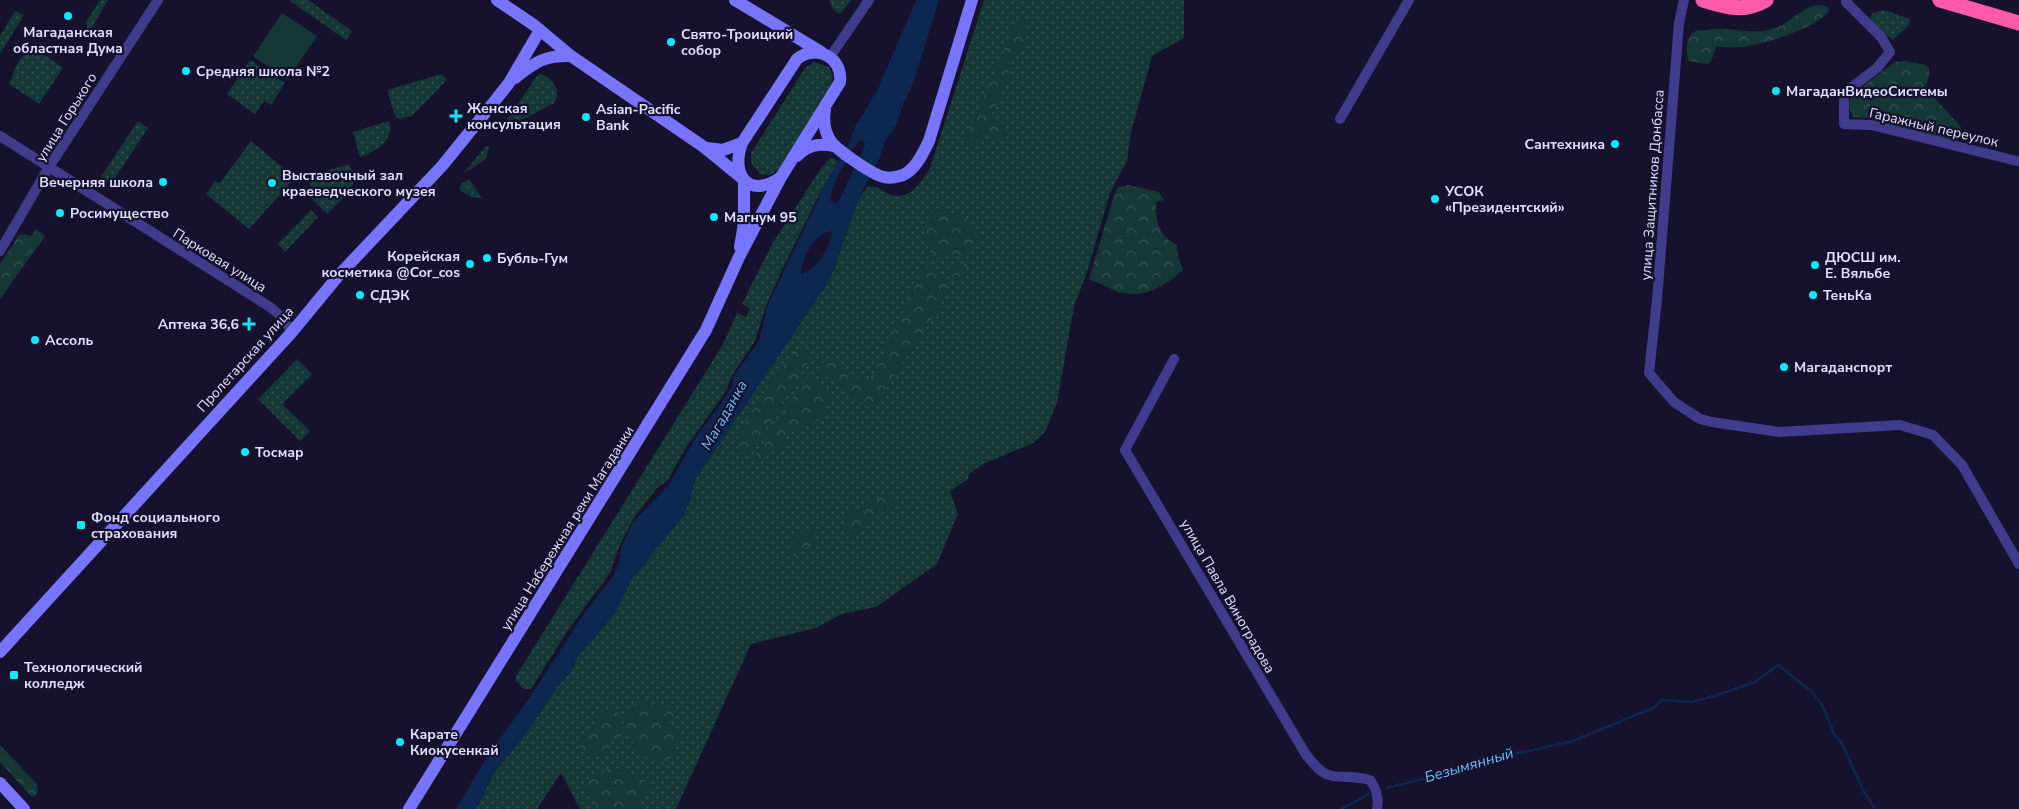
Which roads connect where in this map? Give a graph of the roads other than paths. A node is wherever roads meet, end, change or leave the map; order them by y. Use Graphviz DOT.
graph roads {
  1 [pos="158,0"];
  2 [pos="497,0"];
  3 [pos="735,0"];
  4 [pos="869,0"];
  5 [pos="972,0"];
  6 [pos="1409,0"];
  7 [pos="1684,0"];
  8 [pos="1703,0"];
  9 [pos="1766,0"];
  10 [pos="1847,0"];
  11 [pos="1940,0"];
  12 [pos="2019,23"];
  13 [pos="540,30"];
  14 [pos="785,32"];
  15 [pos="827,55"];
  16 [pos="571,56"];
  17 [pos="791,67"];
  18 [pos="509,84"];
  19 [pos="825,108"];
  20 [pos="1340,119"];
  21 [pos="0,136"];
  22 [pos="742,143"];
  23 [pos="834,146"];
  24 [pos="704,148"];
  25 [pos="2017,160"];
  26 [pos="789,164"];
  27 [pos="49,167"];
  28 [pos="781,177"];
  29 [pos="744,180"];
  30 [pos="0,252"];
  31 [pos="739,257"];
  32 [pos="292,332"];
  33 [pos="1174,359"];
  34 [pos="2019,564"];
  35 [pos="0,652"];
  36 [pos="0,783"];
  37 [pos="24,809"];
  38 [pos="410,809"];
  39 [pos="1377,809"];
  1 -- 27 [label="street, улица Горького"];
  2 -- 13 [label="street"];
  3 -- 14 [label="street"];
  4 -- 15 [label="street"];
  5 -- 23 [label="street"];
  6 -- 20 [label="street"];
  7 -- 34 [label="street, улица Защитников Донбасса"];
  8 -- 9 [label="highway"];
  10 -- 25 [label="street, Гаражный переулок"];
  11 -- 12 [label="highway"];
  13 -- 16 [label="street"];
  13 -- 18 [label="street, Пролетарская улица"];
  14 -- 15 [label="street"];
  14 -- 17 [label="street"];
  15 -- 17 [label="street"];
  15 -- 19 [label="street, улица Набережная реки Магаданки"];
  16 -- 18 [label="street, Пролетарская улица"];
  16 -- 24 [label="street"];
  17 -- 22 [label="street"];
  18 -- 32 [label="street, Пролетарская улица"];
  19 -- 23 [label="street"];
  19 -- 26 [label="street, улица Набережная реки Магаданки"];
  21 -- 27 [label="street, Парковая улица"];
  22 -- 24 [label="street"];
  22 -- 29 [label="street, улица Набережная реки Магаданки"];
  23 -- 26 [label="street"];
  24 -- 29 [label="street"];
  26 -- 28 [label="street, улица Набережная реки Магаданки"];
  27 -- 30 [label="street, улица Горького"];
  27 -- 32 [label="street, Парковая улица"];
  28 -- 29 [label="street"];
  28 -- 31 [label="street, улица Набережная реки Магаданки"];
  29 -- 31 [label="street, улица Набережная реки Магаданки"];
  31 -- 38 [label="street, улица Набережная реки Магаданки"];
  32 -- 35 [label="street, Пролетарская улица"];
  33 -- 39 [label="street, улица Павла Виноградова"];
  36 -- 37 [label="street"];
}
